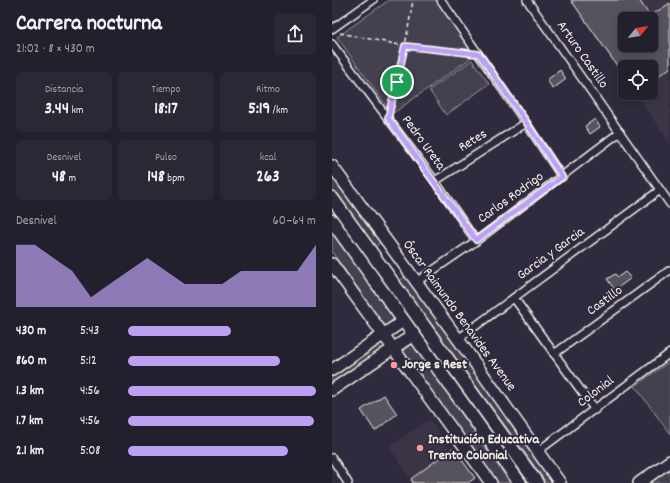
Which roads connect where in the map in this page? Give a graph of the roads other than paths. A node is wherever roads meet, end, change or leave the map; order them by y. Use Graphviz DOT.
graph roads {
  1 [pos="373,0"];
  2 [pos="441,0"];
  3 [pos="527,0"];
  4 [pos="332,29"];
  5 [pos="332,44"];
  6 [pos="526,122"];
  7 [pos="620,132"];
  8 [pos="332,166"];
  9 [pos="562,177"];
  10 [pos="434,181"];
  11 [pos="660,190"];
  12 [pos="332,198"];
  13 [pos="670,204"];
  14 [pos="332,221"];
  15 [pos="476,240"];
  16 [pos="332,264"];
  17 [pos="670,270"];
  18 [pos="416,282"];
  19 [pos="514,298"];
  20 [pos="403,321"];
  21 [pos="384,335"];
  22 [pos="413,335"];
  23 [pos="458,339"];
  24 [pos="394,349"];
  25 [pos="670,353"];
  26 [pos="554,354"];
  27 [pos="332,370"];
  28 [pos="332,390"];
  29 [pos="595,410"];
  30 [pos="538,451"];
  31 [pos="332,458"];
  32 [pos="670,461"];
  33 [pos="348,483"];
  34 [pos="491,483"];
  35 [pos="520,483"];
  36 [pos="537,483"];
  37 [pos="560,483"];
  38 [pos="639,483"];
  1 -- 4 [label="street"];
  2 -- 6 [label="street"];
  3 -- 7 [label="street, Arturo Castillo"];
  5 -- 10 [label="street, Pedro Ureta"];
  6 -- 9 [label="street"];
  6 -- 10 [label="street, Retes"];
  7 -- 9 [label="street, Carlos Rodrigo"];
  7 -- 11 [label="street, Arturo Castillo"];
  8 -- 18 [label="main road, Óscar Raimundo Benavides Avenue"];
  9 -- 15 [label="street, Carlos Rodrigo"];
  10 -- 15 [label="street, Pedro Ureta"];
  11 -- 13 [label="street, Arturo Castillo"];
  11 -- 19 [label="street, Garcia y Garcia"];
  12 -- 36 [label="main road"];
  14 -- 20 [label="main road"];
  15 -- 18 [label="street, Carlos Rodrigo"];
  16 -- 21 [label="main road"];
  17 -- 26 [label="street, Castillo"];
  18 -- 23 [label="main road, Óscar Raimundo Benavides Avenue"];
  19 -- 23 [label="street, Garcia y Garcia"];
  19 -- 26 [label="street"];
  20 -- 21 [label="main road"];
  20 -- 22 [label="main road"];
  21 -- 24 [label="main road"];
  21 -- 27 [label="main road"];
  22 -- 24 [label="main road"];
  22 -- 35 [label="main road"];
  23 -- 30 [label="main road, Óscar Raimundo Benavides Avenue"];
  24 -- 28 [label="main road"];
  24 -- 34 [label="main road"];
  25 -- 29 [label="street, Colonial"];
  26 -- 29 [label="street"];
  29 -- 30 [label="street, Colonial"];
  30 -- 37 [label="main road, Óscar Raimundo Benavides Avenue"];
  31 -- 33 [label="street"];
  32 -- 38 [label="main road"];
}
